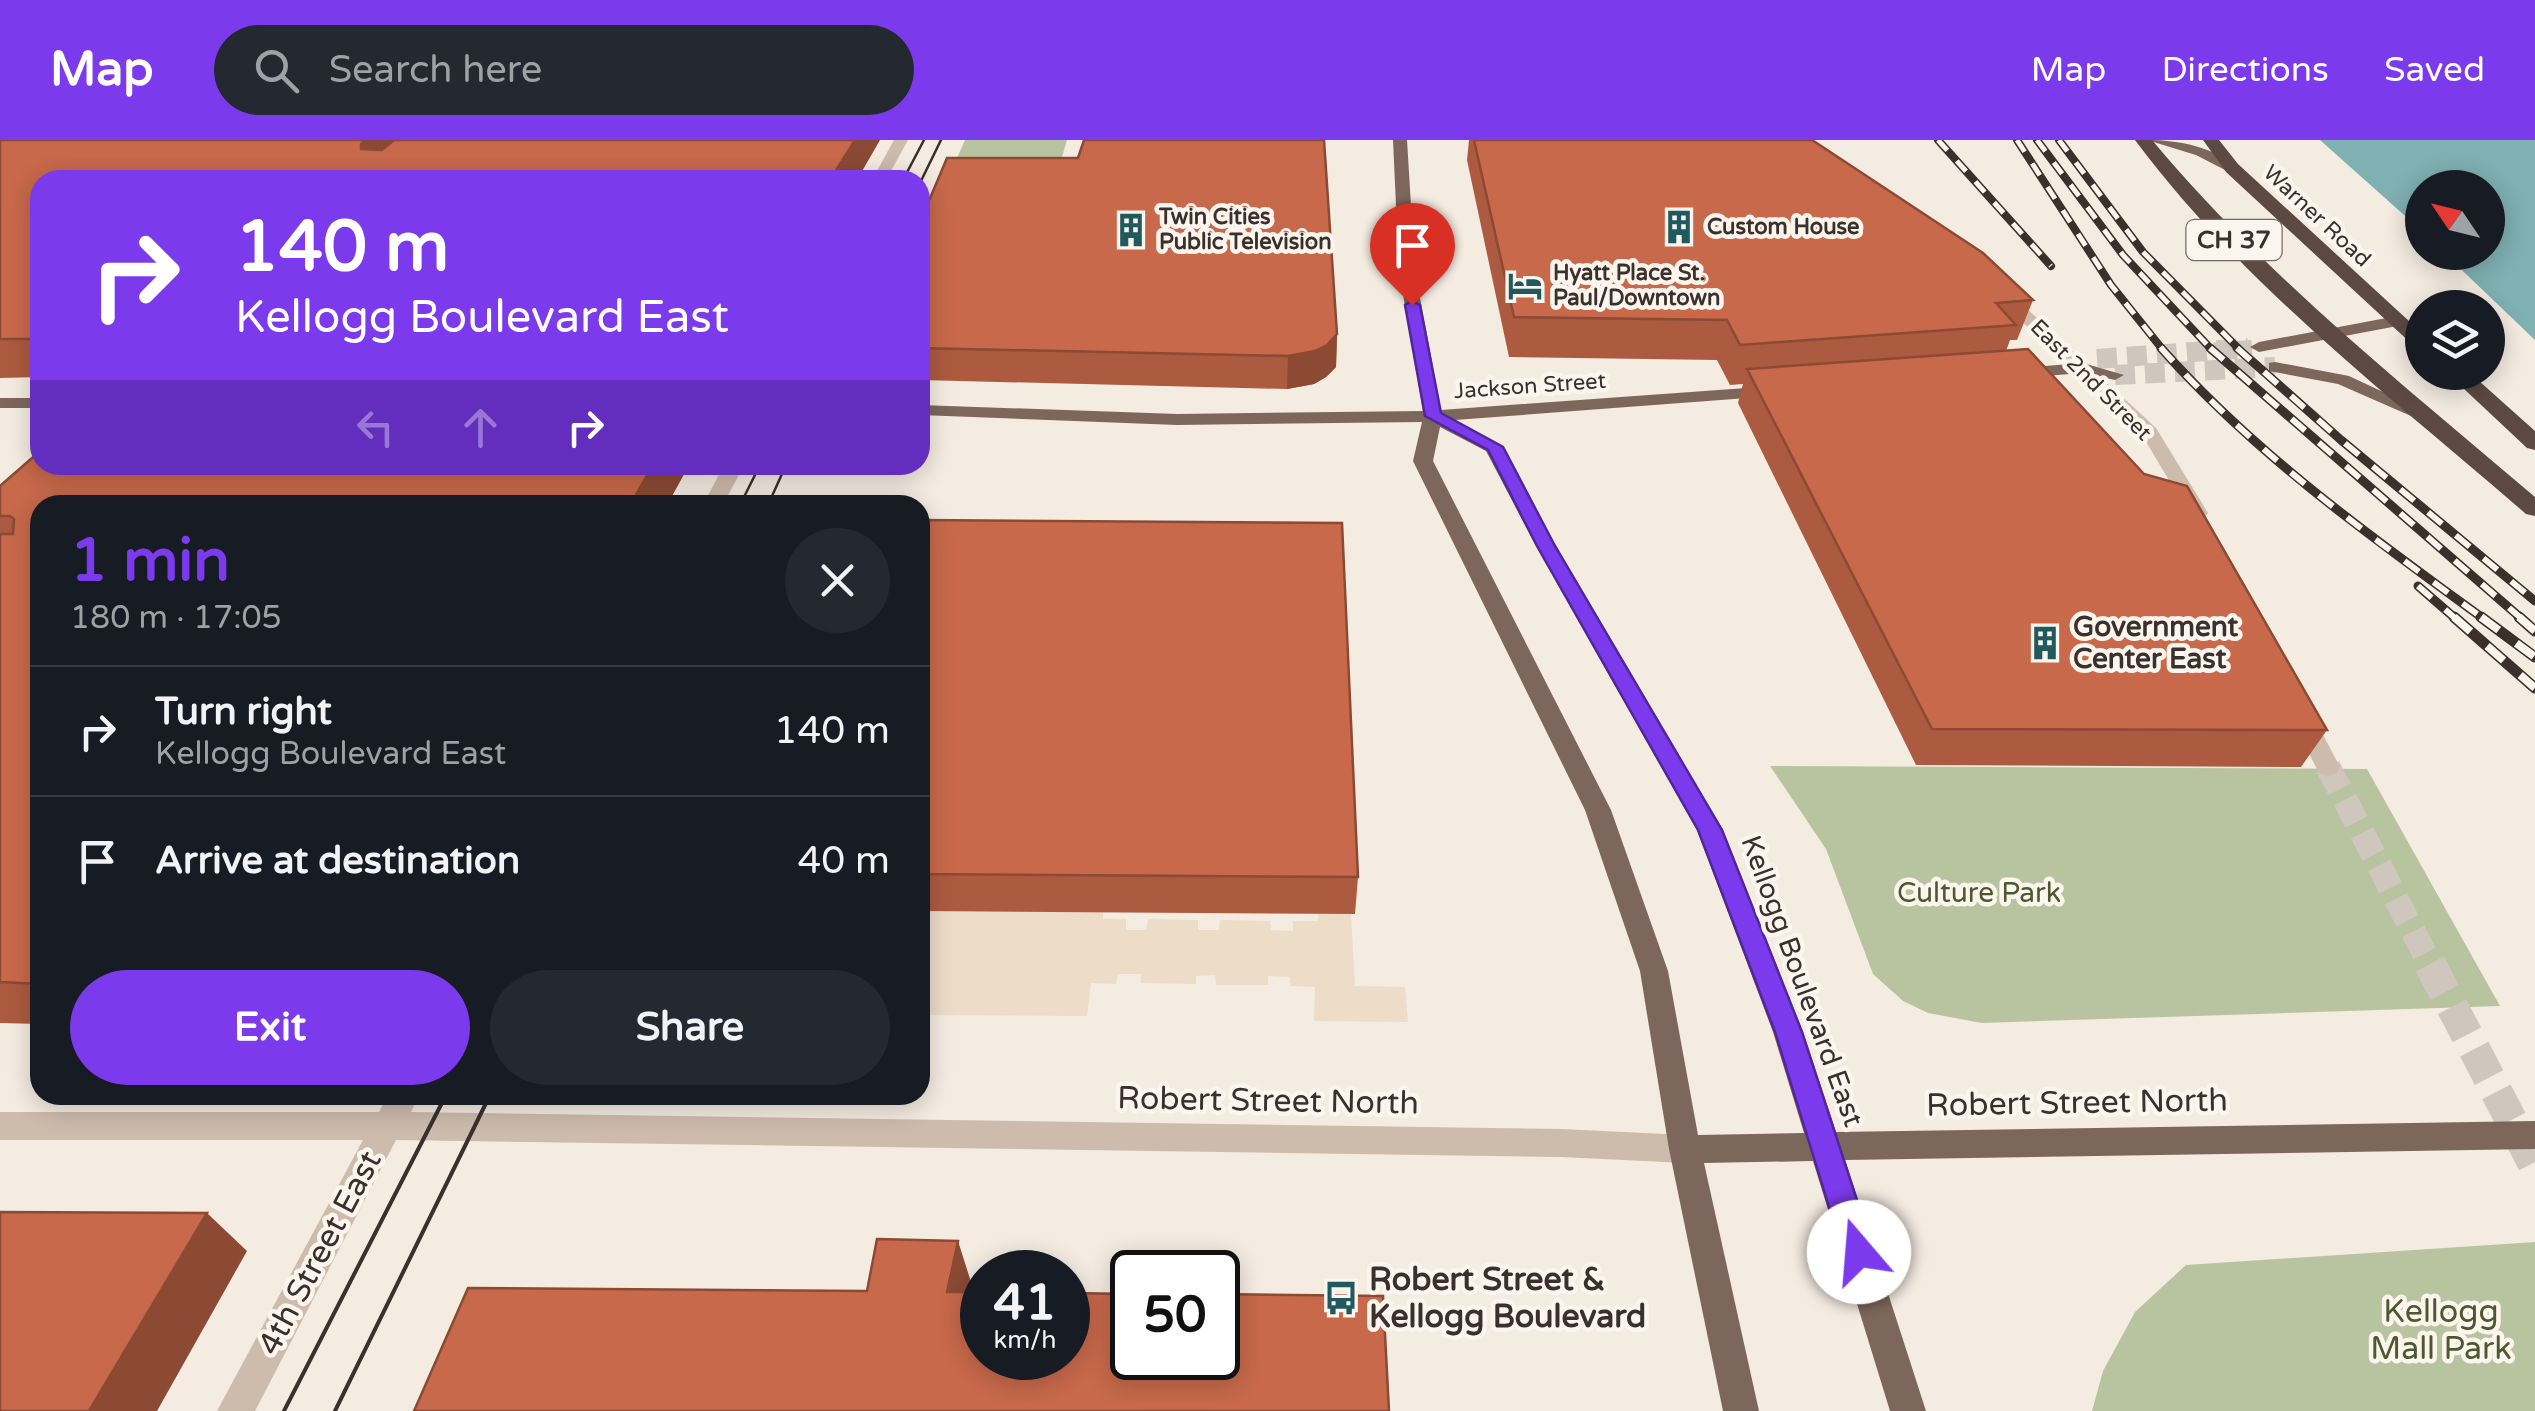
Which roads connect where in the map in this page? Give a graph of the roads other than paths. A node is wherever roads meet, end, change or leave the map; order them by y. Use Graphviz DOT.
graph roads {
  1 [pos="900,140"];
  2 [pos="1400,140"];
  3 [pos="2144,140"];
  4 [pos="2154,140"];
  5 [pos="2211,140"];
  6 [pos="2232,168"];
  7 [pos="884,170"];
  8 [pos="1992,285"];
  9 [pos="2398,321"];
  10 [pos="2405,327"];
  11 [pos="2330,334"];
  12 [pos="2259,347"];
  13 [pos="2090,364"];
  14 [pos="2275,367"];
  15 [pos="2006,374"];
  16 [pos="2115,375"];
  17 [pos="1792,389"];
  18 [pos="2476,390"];
  19 [pos="0,403"];
  20 [pos="30,403"];
  21 [pos="930,410"];
  22 [pos="1434,416"];
  23 [pos="2441,427"];
  24 [pos="2535,443"];
  25 [pos="2535,509"];
  26 [pos="2212,541"];
  27 [pos="2292,697"];
  28 [pos="2328,767"];
  29 [pos="399,1105"];
  30 [pos="0,1126"];
  31 [pos="388,1126"];
  32 [pos="2535,1135"];
  33 [pos="1824,1145"];
  34 [pos="1685,1149"];
  35 [pos="235,1411"];
  36 [pos="1741,1411"];
  37 [pos="1908,1411"];
  1 -- 7 [label="street"];
  2 -- 22 [label="main road"];
  3 -- 11 [label="highway, CH 37"];
  4 -- 6 [label="main road"];
  5 -- 6 [label="highway, Warner Road"];
  6 -- 9 [label="highway, Warner Road / CH 37"];
  8 -- 13 [label="street, East 2nd Street"];
  9 -- 10 [label="highway, CH 37"];
  9 -- 11 [label="main road"];
  11 -- 12 [label="main road"];
  11 -- 23 [label="highway, CH 37"];
  13 -- 15 [label="main road"];
  13 -- 16 [label="main road"];
  13 -- 26 [label="street, East 2nd Street"];
  14 -- 23 [label="main road"];
  17 -- 22 [label="main road, Jackson Street"];
  18 -- 24 [label="highway"];
  19 -- 20 [label="main road"];
  21 -- 22 [label="main road, Jackson Street"];
  22 -- 33 [label="main road, Kellogg Boulevard East"];
  22 -- 34 [label="main road"];
  23 -- 25 [label="highway, CH 37"];
  27 -- 28 [label="street"];
  29 -- 31 [label="street, 4th Street East"];
  30 -- 31 [label="street, Robert Street North"];
  31 -- 34 [label="street, Robert Street North"];
  31 -- 35 [label="street, 4th Street East"];
  32 -- 33 [label="main road, Robert Street North"];
  33 -- 34 [label="main road, Robert Street North"];
  33 -- 37 [label="main road, Kellogg Boulevard East"];
  34 -- 36 [label="main road"];
}
